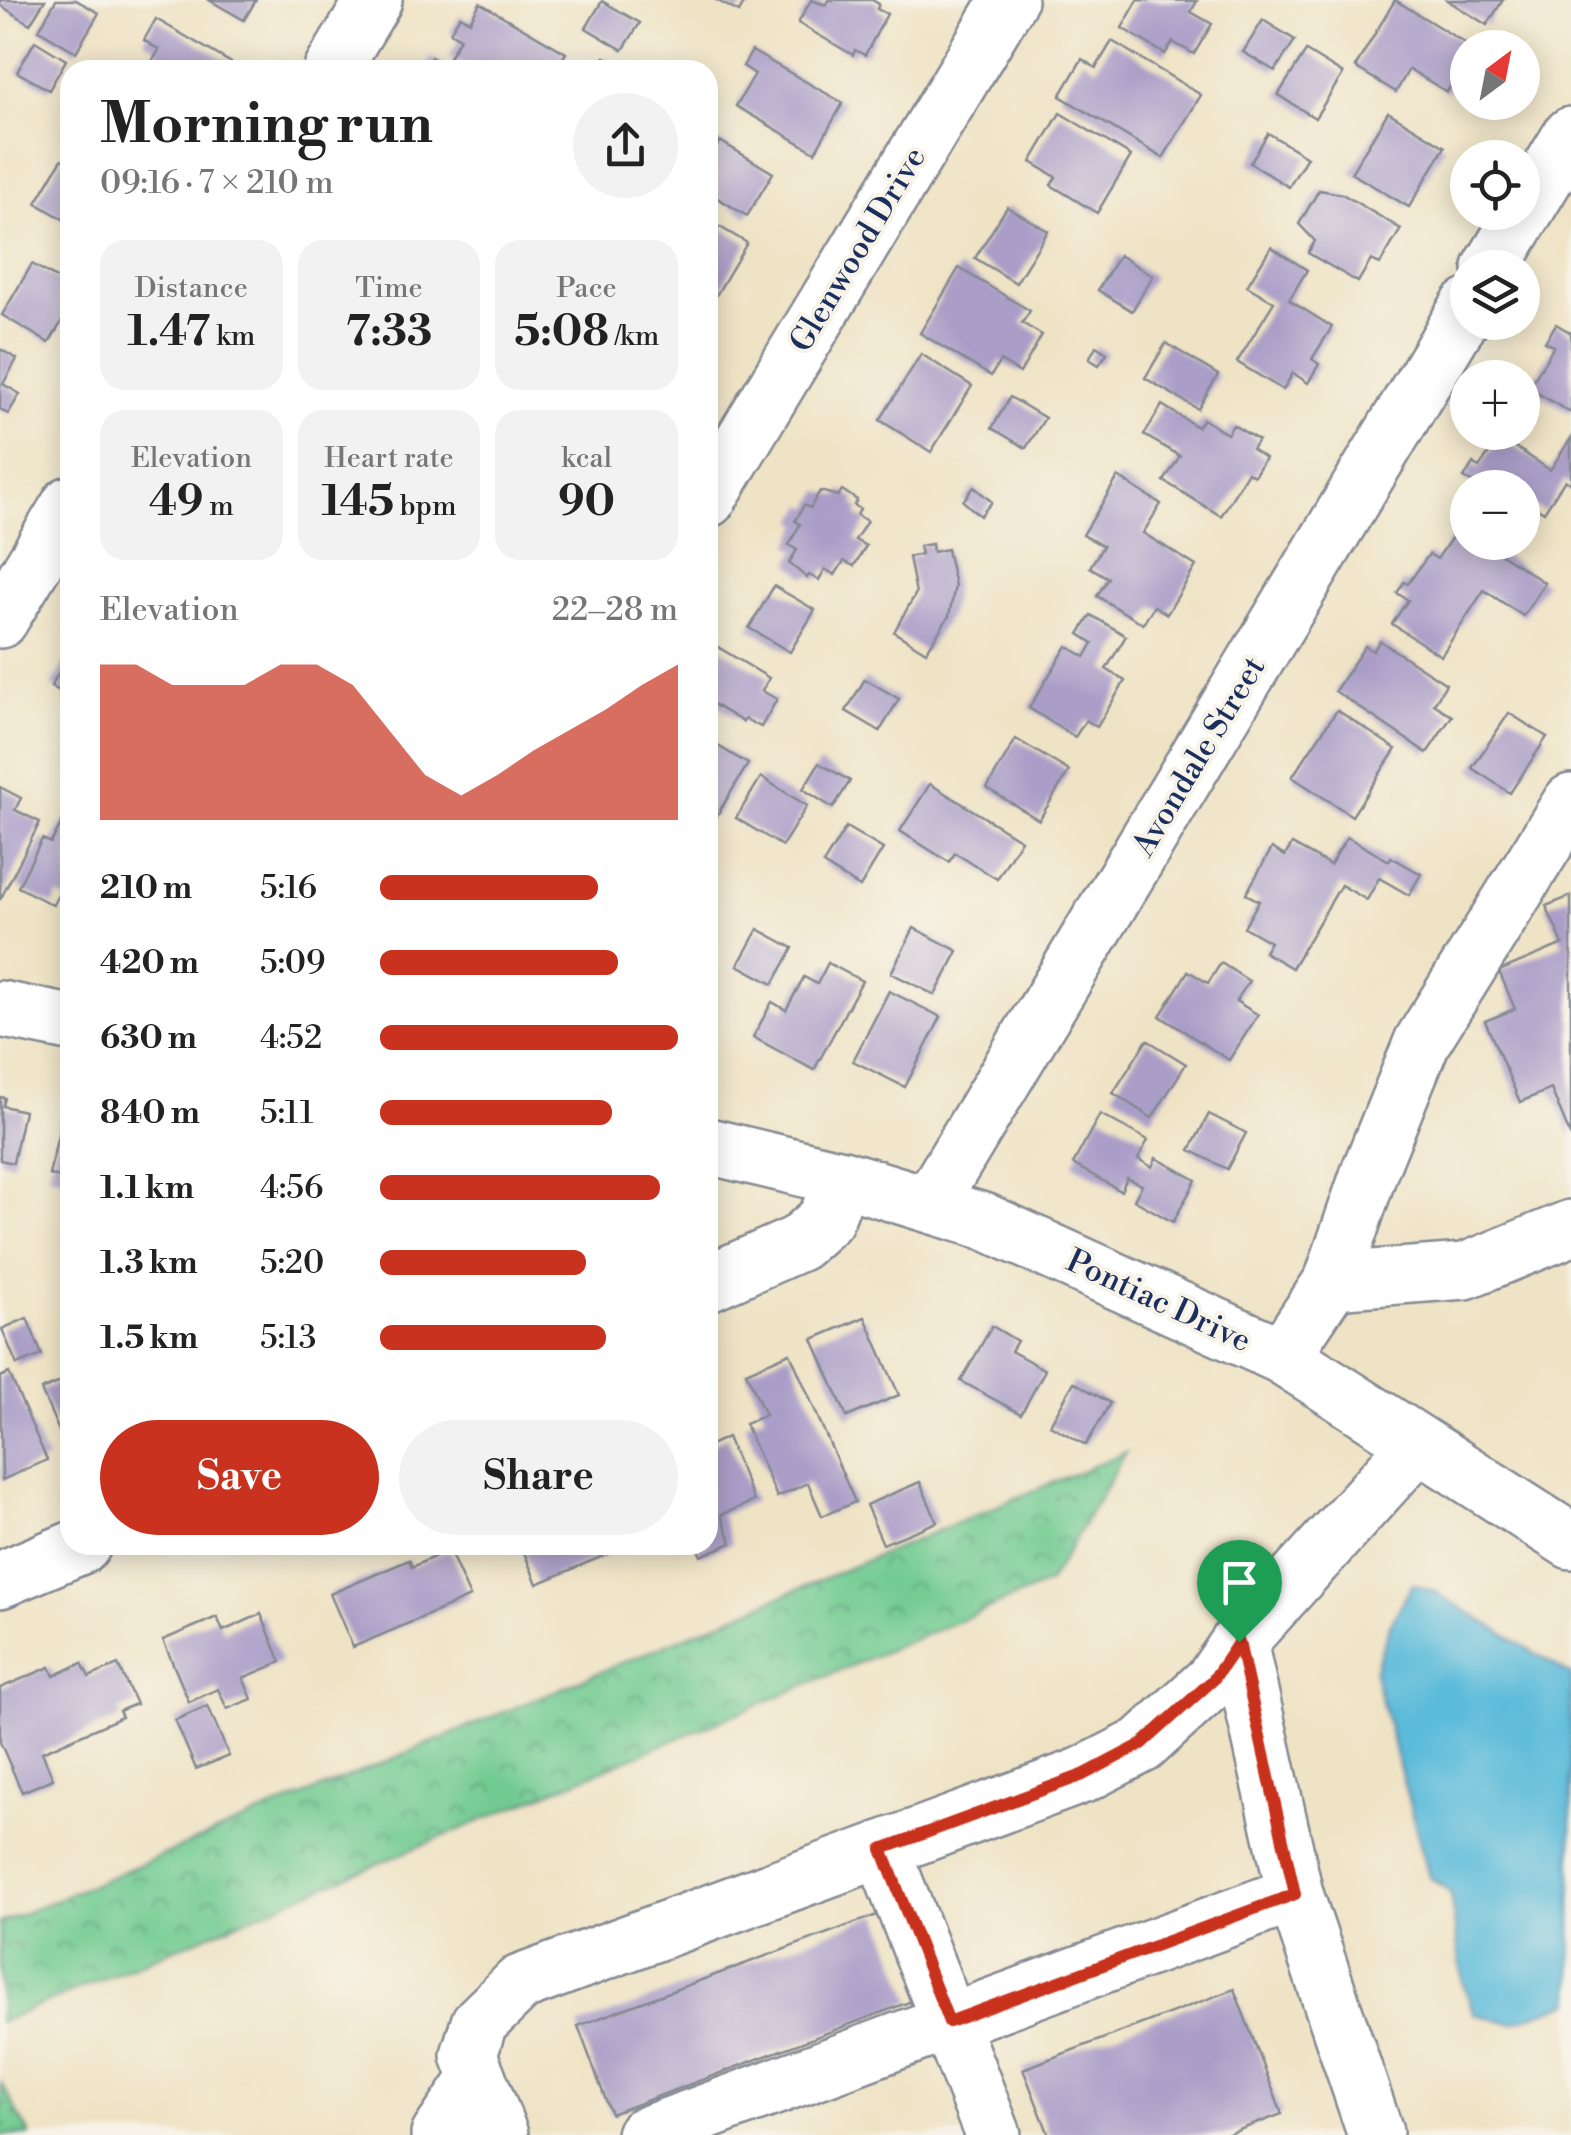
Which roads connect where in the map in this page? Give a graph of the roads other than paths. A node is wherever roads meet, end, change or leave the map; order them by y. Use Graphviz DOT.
graph roads {
  1 [pos="374,0"];
  2 [pos="1009,0"];
  3 [pos="338,60"];
  4 [pos="1571,135"];
  5 [pos="1502,250"];
  6 [pos="1450,337"];
  7 [pos="718,482"];
  8 [pos="60,521"];
  9 [pos="0,620"];
  10 [pos="1571,802"];
  11 [pos="0,1009"];
  12 [pos="60,1021"];
  13 [pos="718,1148"];
  14 [pos="842,1178"];
  15 [pos="929,1204"];
  16 [pos="1571,1228"];
  17 [pos="718,1279"];
  18 [pos="1332,1281"];
  19 [pos="1282,1356"];
  20 [pos="1418,1444"];
  21 [pos="1571,1542"];
  22 [pos="60,1555"];
  23 [pos="0,1580"];
  24 [pos="1239,1642"];
  25 [pos="882,1849"];
  26 [pos="1295,1894"];
  27 [pos="949,2022"];
  28 [pos="478,2078"];
  29 [pos="726,2120"];
  30 [pos="1374,2134"];
  31 [pos="439,2135"];
  32 [pos="500,2135"];
  33 [pos="644,2135"];
  34 [pos="992,2135"];
  1 -- 3 [label="street"];
  2 -- 7 [label="street, Glenwood Drive"];
  4 -- 5 [label="street"];
  6 -- 15 [label="street, Avondale Street"];
  8 -- 9 [label="street"];
  10 -- 18 [label="street"];
  11 -- 12 [label="street"];
  13 -- 14 [label="street, Pontiac Drive"];
  14 -- 15 [label="street, Pontiac Drive"];
  14 -- 17 [label="street"];
  15 -- 19 [label="street, Pontiac Drive"];
  16 -- 18 [label="street"];
  18 -- 19 [label="street"];
  19 -- 20 [label="street, Pontiac Drive"];
  20 -- 21 [label="street, Pontiac Drive"];
  20 -- 24 [label="street"];
  22 -- 23 [label="street"];
  24 -- 25 [label="street"];
  24 -- 26 [label="street"];
  25 -- 27 [label="street"];
  25 -- 28 [label="street"];
  26 -- 27 [label="street"];
  26 -- 30 [label="street"];
  27 -- 29 [label="street"];
  27 -- 34 [label="street"];
  28 -- 31 [label="street"];
  28 -- 32 [label="street"];
  29 -- 33 [label="street"];
}
